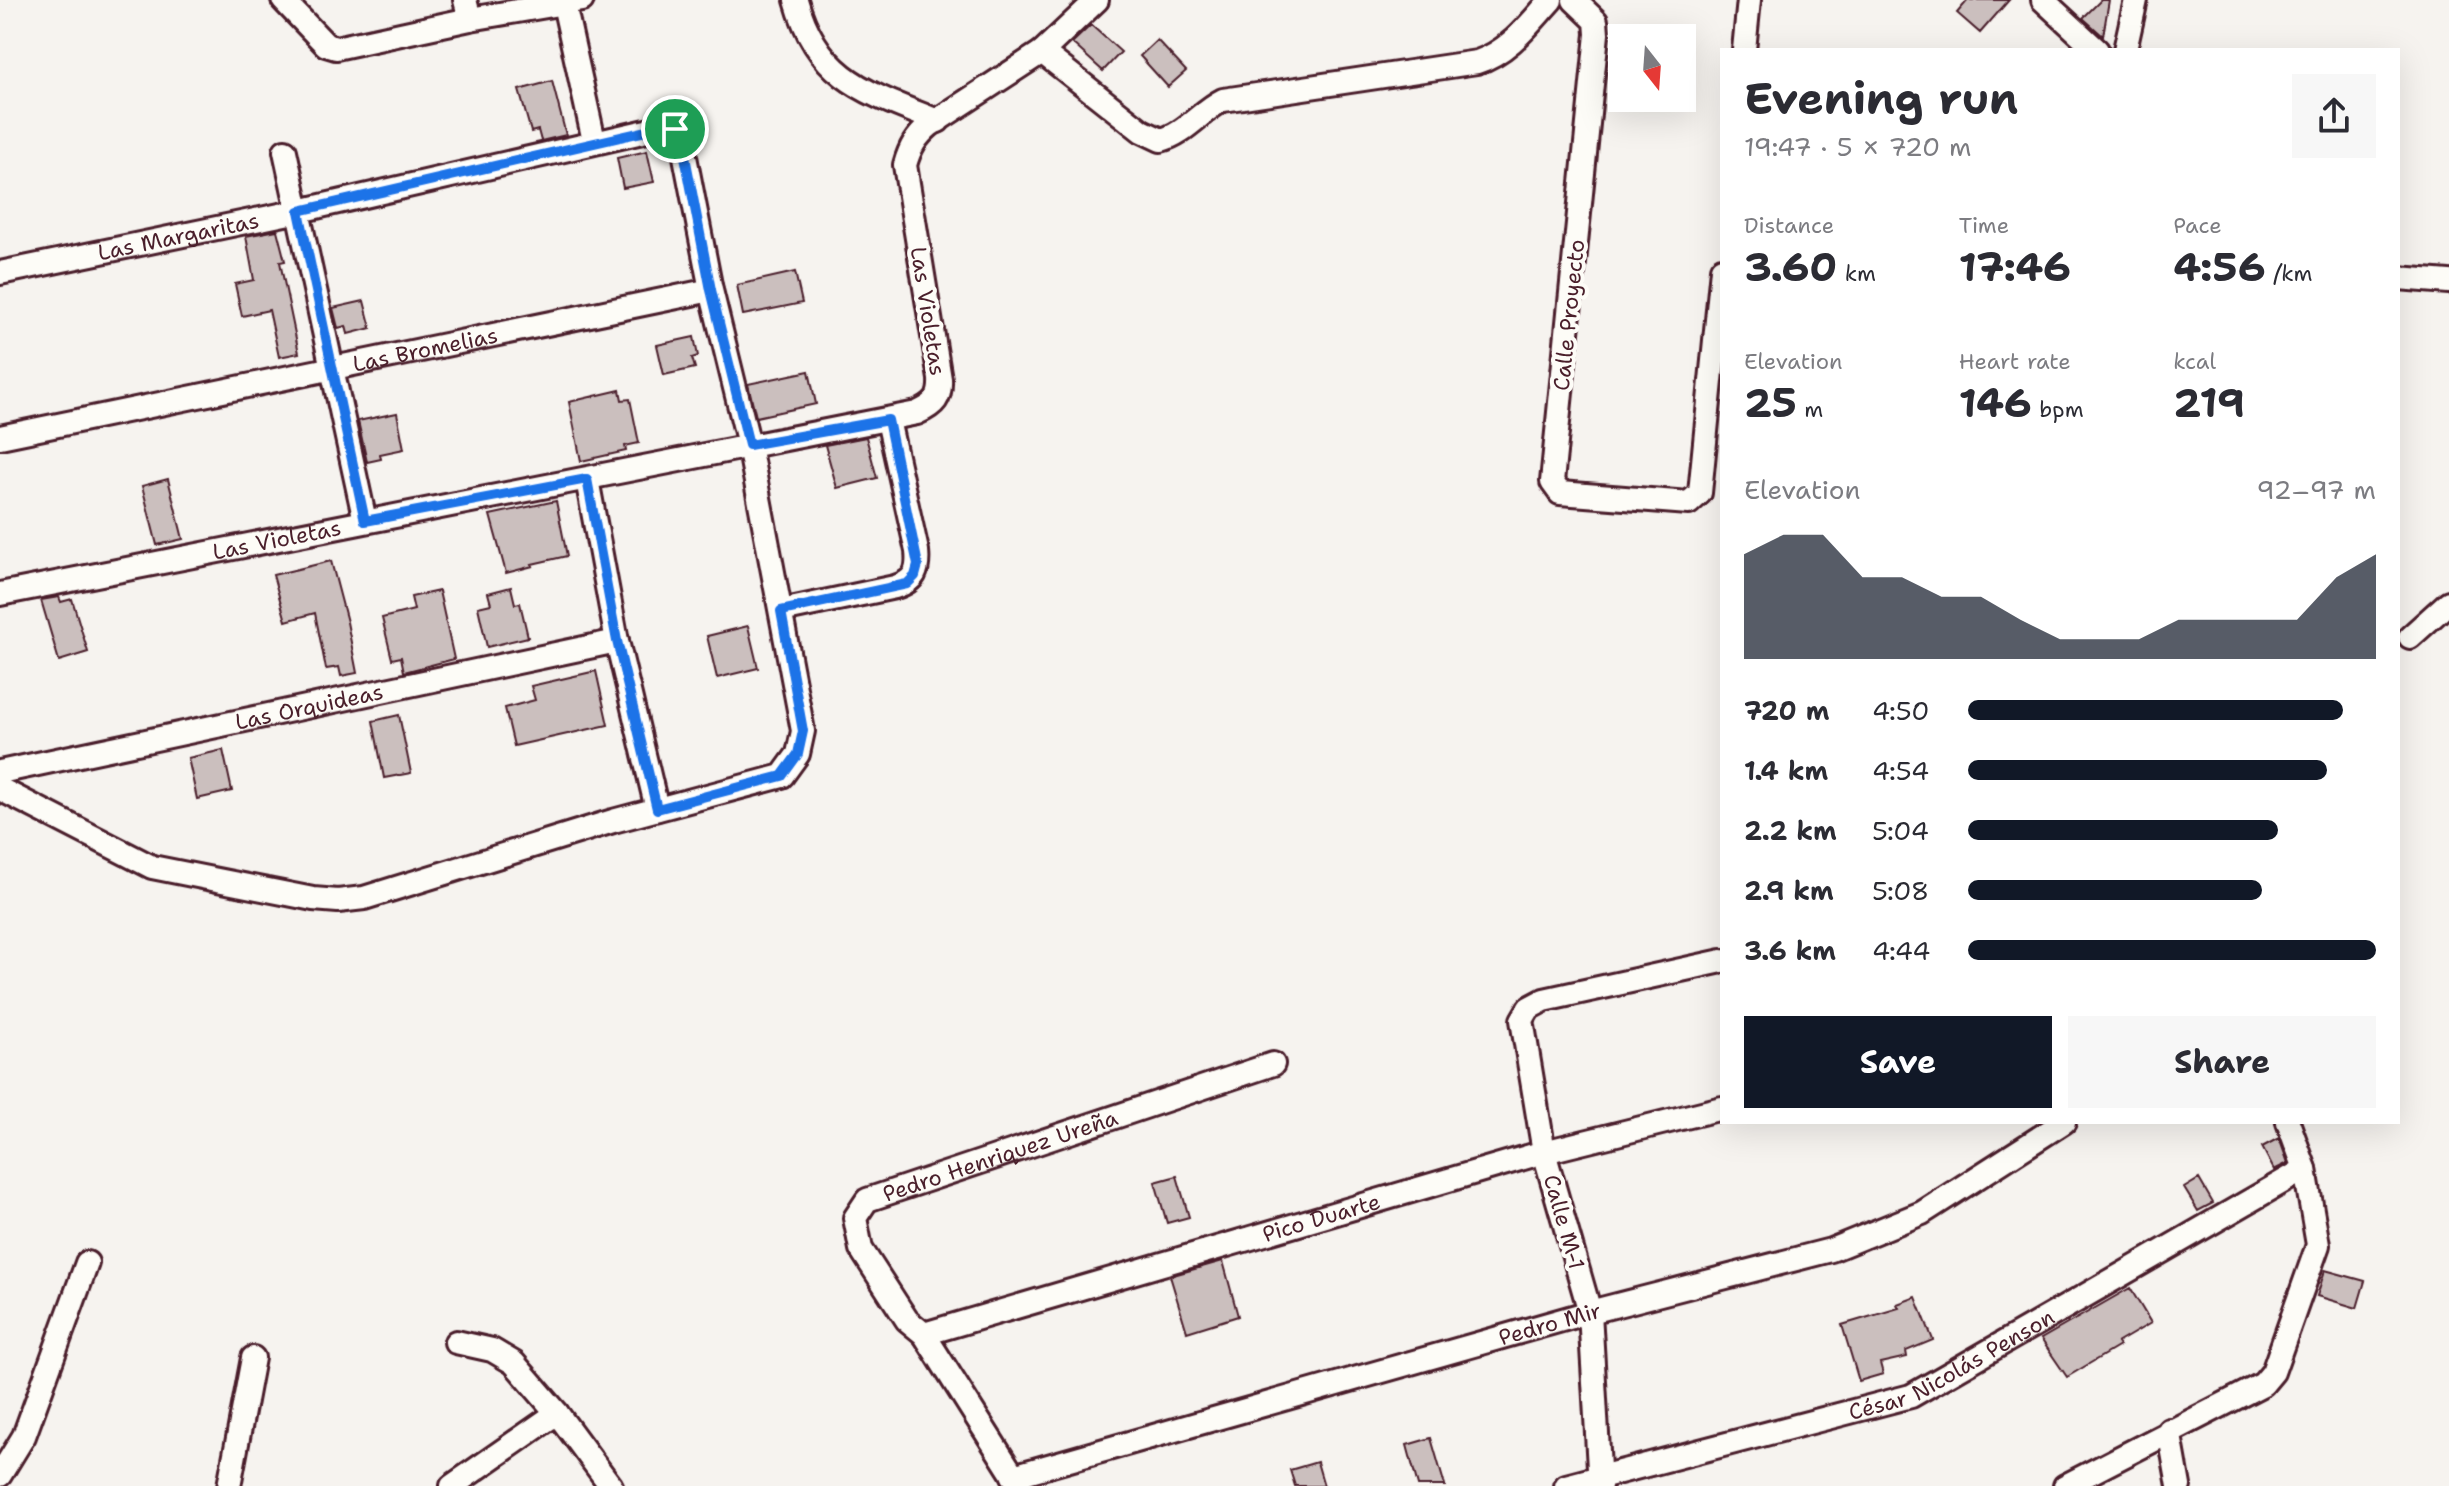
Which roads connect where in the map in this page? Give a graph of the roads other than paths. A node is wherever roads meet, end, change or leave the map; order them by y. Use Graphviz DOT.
graph roads {
  1 [pos="283,0"];
  2 [pos="796,0"];
  3 [pos="1097,0"];
  4 [pos="1551,0"];
  5 [pos="1574,0"];
  6 [pos="1749,0"];
  7 [pos="2043,0"];
  8 [pos="2136,0"];
  9 [pos="573,2"];
  10 [pos="467,10"];
  11 [pos="1744,48"];
  12 [pos="2095,48"];
  13 [pos="2125,48"];
  14 [pos="1042,52"];
  15 [pos="938,121"];
  16 [pos="594,141"];
  17 [pos="285,151"];
  18 [pos="299,211"];
  19 [pos="0,273"];
  20 [pos="2400,278"];
  21 [pos="2449,282"];
  22 [pos="1720,289"];
  23 [pos="711,290"];
  24 [pos="332,368"];
  25 [pos="888,420"];
  26 [pos="0,437"];
  27 [pos="749,445"];
  28 [pos="587,479"];
  29 [pos="365,521"];
  30 [pos="0,594"];
  31 [pos="2449,602"];
  32 [pos="781,611"];
  33 [pos="2410,637"];
  34 [pos="617,641"];
  35 [pos="0,772"];
  36 [pos="0,789"];
  37 [pos="657,809"];
  38 [pos="1720,961"];
  39 [pos="1273,1064"];
  40 [pos="1720,1108"];
  41 [pos="2061,1124"];
  42 [pos="2289,1124"];
  43 [pos="1544,1152"];
  44 [pos="2305,1169"];
  45 [pos="87,1263"];
  46 [pos="1590,1312"];
  47 [pos="924,1334"];
  48 [pos="456,1342"];
  49 [pos="253,1358"];
  50 [pos="557,1413"];
  51 [pos="2169,1430"];
  52 [pos="0,1475"];
  53 [pos="1017,1481"];
  54 [pos="1600,1482"];
  55 [pos="229,1486"];
  56 [pos="452,1486"];
  57 [pos="611,1486"];
  58 [pos="1566,1486"];
  59 [pos="2065,1486"];
  60 [pos="2179,1486"];
  1 -- 10 [label="street"];
  2 -- 15 [label="street"];
  3 -- 14 [label="street, Las Violetas"];
  4 -- 14 [label="street"];
  5 -- 22 [label="street, Calle Proyecto"];
  6 -- 11 [label="street"];
  7 -- 12 [label="street"];
  8 -- 13 [label="street"];
  9 -- 10 [label="street"];
  9 -- 16 [label="street"];
  14 -- 15 [label="street, Las Violetas"];
  15 -- 25 [label="street, Las Violetas"];
  16 -- 18 [label="street, Las Margaritas"];
  16 -- 23 [label="street, Las Margaritas"];
  17 -- 18 [label="street"];
  18 -- 19 [label="street, Las Margaritas"];
  18 -- 24 [label="street"];
  20 -- 21 [label="street"];
  23 -- 24 [label="street, Las Bromelias"];
  23 -- 27 [label="street"];
  24 -- 26 [label="street, Las Bromelias"];
  24 -- 29 [label="street"];
  25 -- 27 [label="street, Las Violetas"];
  25 -- 32 [label="street"];
  27 -- 28 [label="street, Las Violetas"];
  27 -- 32 [label="street"];
  28 -- 29 [label="street, Las Violetas"];
  28 -- 34 [label="street"];
  29 -- 30 [label="street, Las Violetas"];
  31 -- 33 [label="street"];
  32 -- 37 [label="street"];
  34 -- 35 [label="street, Las Orquideas"];
  34 -- 37 [label="street"];
  36 -- 37 [label="street"];
  38 -- 43 [label="street, Calle M-1"];
  39 -- 47 [label="street, Pedro Henriquez Ureña"];
  40 -- 43 [label="street, Pico Duarte"];
  41 -- 46 [label="street, Pedro Mir"];
  42 -- 44 [label="street"];
  43 -- 46 [label="street, Calle M-1"];
  43 -- 47 [label="street, Pico Duarte"];
  44 -- 51 [label="street"];
  44 -- 54 [label="street, César Nicolás Penson"];
  45 -- 52 [label="street"];
  46 -- 53 [label="street, Pedro Mir"];
  46 -- 54 [label="street, Calle M-1"];
  47 -- 53 [label="street, Pedro Henriquez Ureña"];
  48 -- 50 [label="street"];
  49 -- 55 [label="street"];
  50 -- 56 [label="street"];
  50 -- 57 [label="street"];
  51 -- 59 [label="street"];
  51 -- 60 [label="street"];
  54 -- 58 [label="street, César Nicolás Penson"];
}
